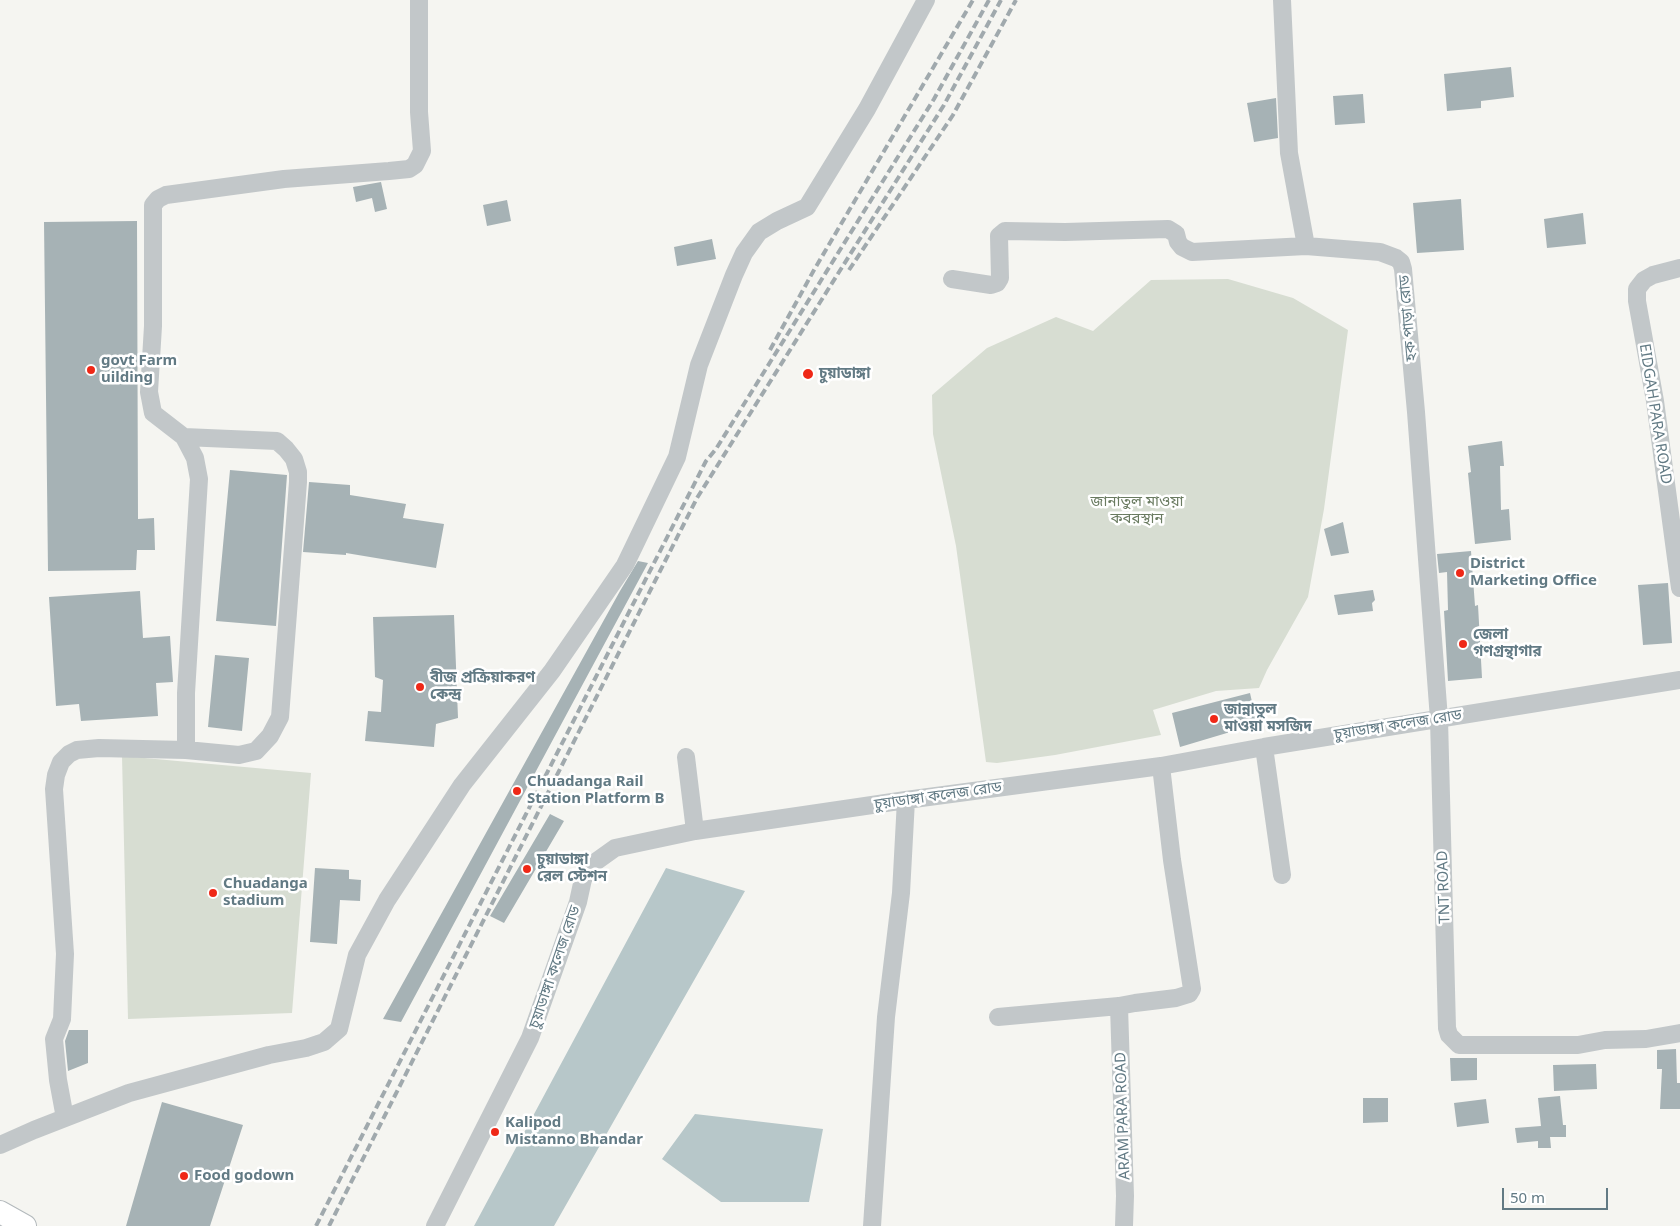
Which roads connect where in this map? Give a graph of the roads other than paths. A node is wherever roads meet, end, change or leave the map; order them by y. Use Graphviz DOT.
graph roads {
  1 [pos="419,0"];
  2 [pos="926,0"];
  3 [pos="1282,0"];
  4 [pos="1306,246"];
  5 [pos="1680,268"];
  6 [pos="952,279"];
  7 [pos="184,437"];
  8 [pos="1680,588"];
  9 [pos="1680,680"];
  10 [pos="1439,718"];
  11 [pos="1264,747"];
  12 [pos="186,750"];
  13 [pos="686,757"];
  14 [pos="1161,766"];
  15 [pos="906,800"];
  16 [pos="695,832"];
  17 [pos="1282,875"];
  18 [pos="1119,1006"];
  19 [pos="998,1017"];
  20 [pos="1680,1033"];
  21 [pos="65,1118"];
  22 [pos="0,1145"];
  23 [pos="0,1212"];
  24 [pos="25,1226"];
  25 [pos="435,1226"];
  26 [pos="872,1226"];
  27 [pos="1124,1226"];
  1 -- 7 [label="street"];
  2 -- 21 [label="street"];
  3 -- 4 [label="street"];
  4 -- 6 [label="street, হক পাড়া রোড"];
  4 -- 10 [label="street, হক পাড়া রোড"];
  5 -- 8 [label="street, EIDGAH PARA ROAD"];
  7 -- 12 [label="street"];
  7 -- 12 [label="street"];
  9 -- 10 [label="street, চুয়াডাঙ্গা কলেজ রোড"];
  10 -- 11 [label="street, চুয়াডাঙ্গা কলেজ রোড"];
  10 -- 20 [label="street, TNT ROAD"];
  11 -- 14 [label="street, চুয়াডাঙ্গা কলেজ রোড"];
  11 -- 17 [label="street"];
  12 -- 21 [label="street"];
  13 -- 16 [label="street"];
  14 -- 15 [label="street, চুয়াডাঙ্গা কলেজ রোড"];
  14 -- 18 [label="street"];
  15 -- 16 [label="street, চুয়াডাঙ্গা কলেজ রোড"];
  15 -- 26 [label="street"];
  16 -- 25 [label="street, চুয়াডাঙ্গা কলেজ রোড"];
  18 -- 19 [label="street"];
  18 -- 27 [label="street, ARAM PARA ROAD"];
  21 -- 22 [label="street"];
  23 -- 24 [label="main road"];
}
